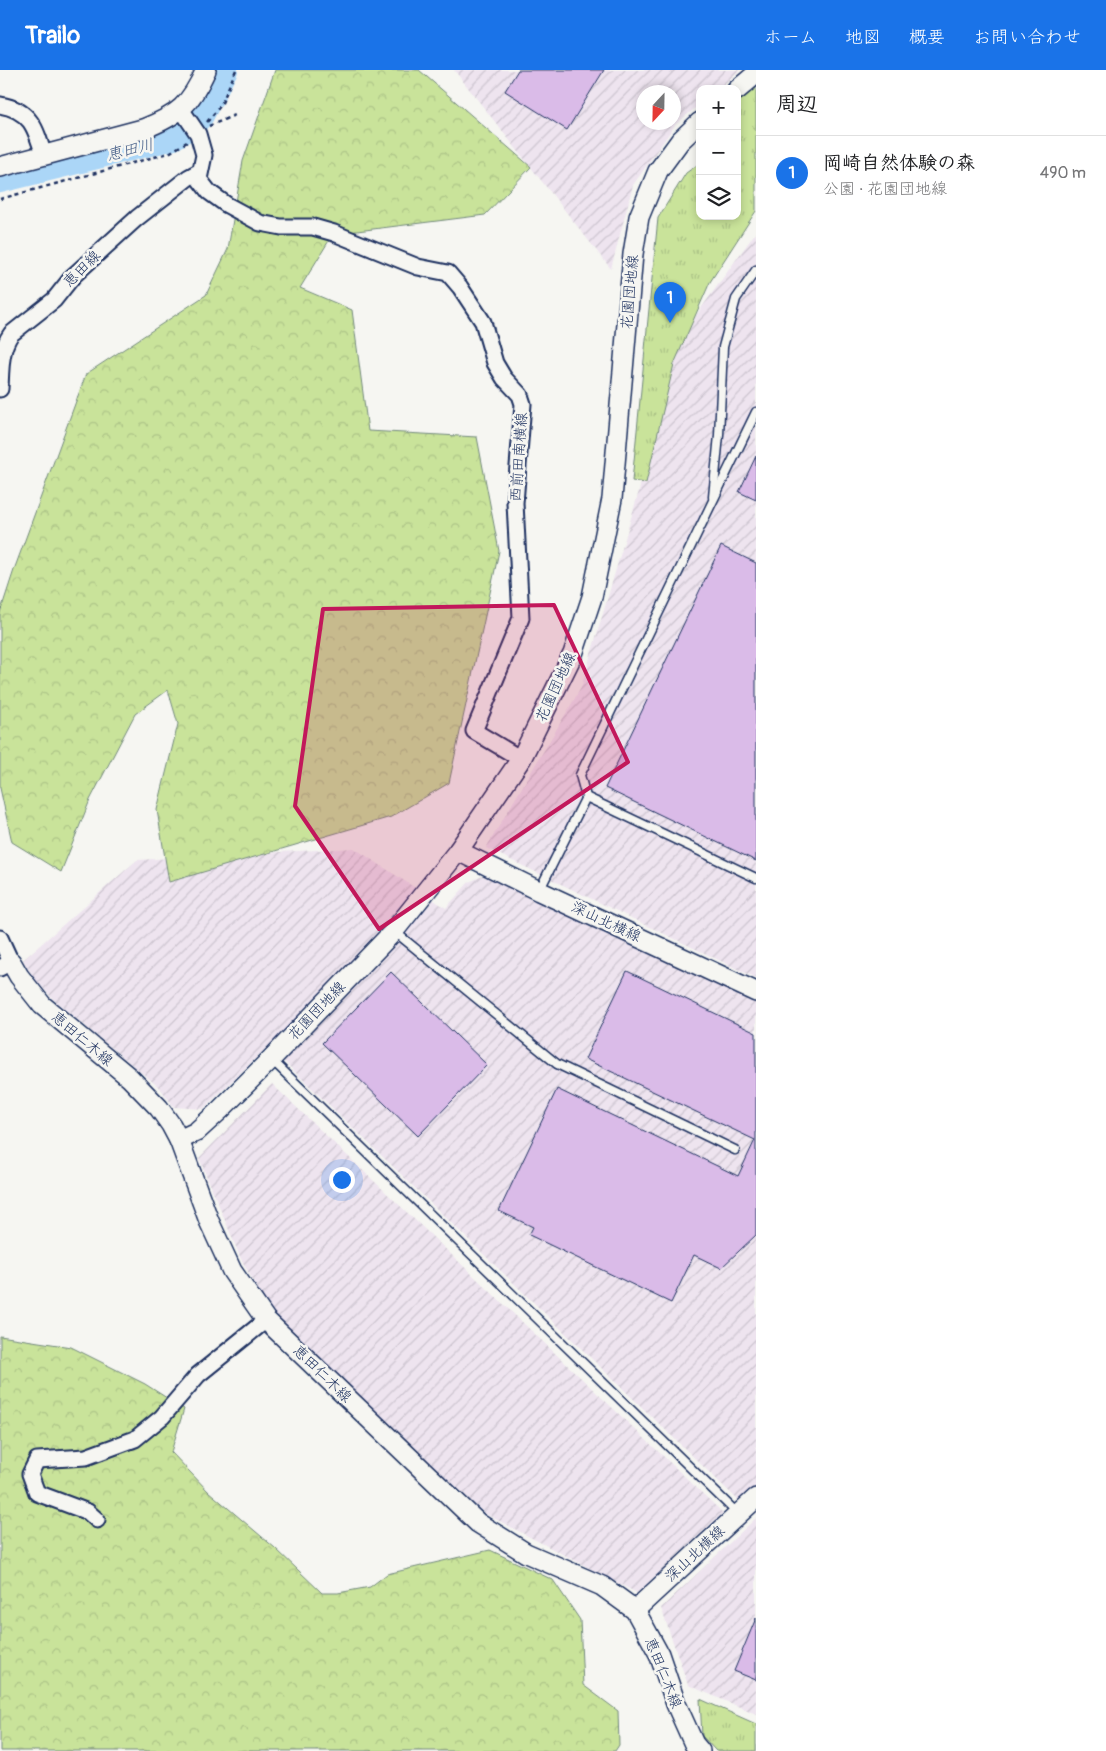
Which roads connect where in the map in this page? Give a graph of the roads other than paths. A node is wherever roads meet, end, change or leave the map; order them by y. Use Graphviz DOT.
graph roads {
  1 [pos="206,70"];
  2 [pos="756,74"];
  3 [pos="741,87"];
  4 [pos="0,105"];
  5 [pos="183,111"];
  6 [pos="696,126"];
  7 [pos="44,156"];
  8 [pos="0,167"];
  9 [pos="200,171"];
  10 [pos="756,270"];
  11 [pos="0,389"];
  12 [pos="756,412"];
  13 [pos="712,504"];
  14 [pos="521,759"];
  15 [pos="586,797"];
  16 [pos="458,851"];
  17 [pos="756,878"];
  18 [pos="540,891"];
  19 [pos="394,931"];
  20 [pos="0,938"];
  21 [pos="6,965"];
  22 [pos="756,992"];
  23 [pos="271,1059"];
  24 [pos="179,1140"];
  25 [pos="735,1150"];
  26 [pos="266,1320"];
  27 [pos="756,1498"];
  28 [pos="738,1514"];
  29 [pos="98,1520"];
  30 [pos="634,1610"];
  31 [pos="700,1751"];
  1 -- 5 [label="street"];
  2 -- 3 [label="street"];
  4 -- 7 [label="street"];
  5 -- 7 [label="street"];
  5 -- 9 [label="street"];
  6 -- 14 [label="street, 花園団地線"];
  7 -- 8 [label="street"];
  9 -- 11 [label="street, 恵田線"];
  9 -- 14 [label="street, 西前田南横線"];
  10 -- 13 [label="lane"];
  12 -- 13 [label="lane"];
  13 -- 15 [label="lane"];
  14 -- 16 [label="street, 花園団地線"];
  15 -- 17 [label="lane"];
  15 -- 18 [label="lane"];
  16 -- 18 [label="street, 深山北横線"];
  16 -- 19 [label="street, 花園団地線"];
  18 -- 22 [label="street, 深山北横線"];
  19 -- 23 [label="street, 花園団地線"];
  19 -- 25 [label="lane"];
  20 -- 21 [label="street, 恵田仁木線"];
  21 -- 24 [label="street, 恵田仁木線"];
  23 -- 24 [label="street, 花園団地線"];
  23 -- 28 [label="lane"];
  24 -- 26 [label="street, 恵田仁木線"];
  26 -- 29 [label="street"];
  26 -- 30 [label="street, 恵田仁木線"];
  27 -- 28 [label="street, 深山北横線"];
  28 -- 30 [label="street, 深山北横線"];
  30 -- 31 [label="street, 恵田仁木線"];
}
